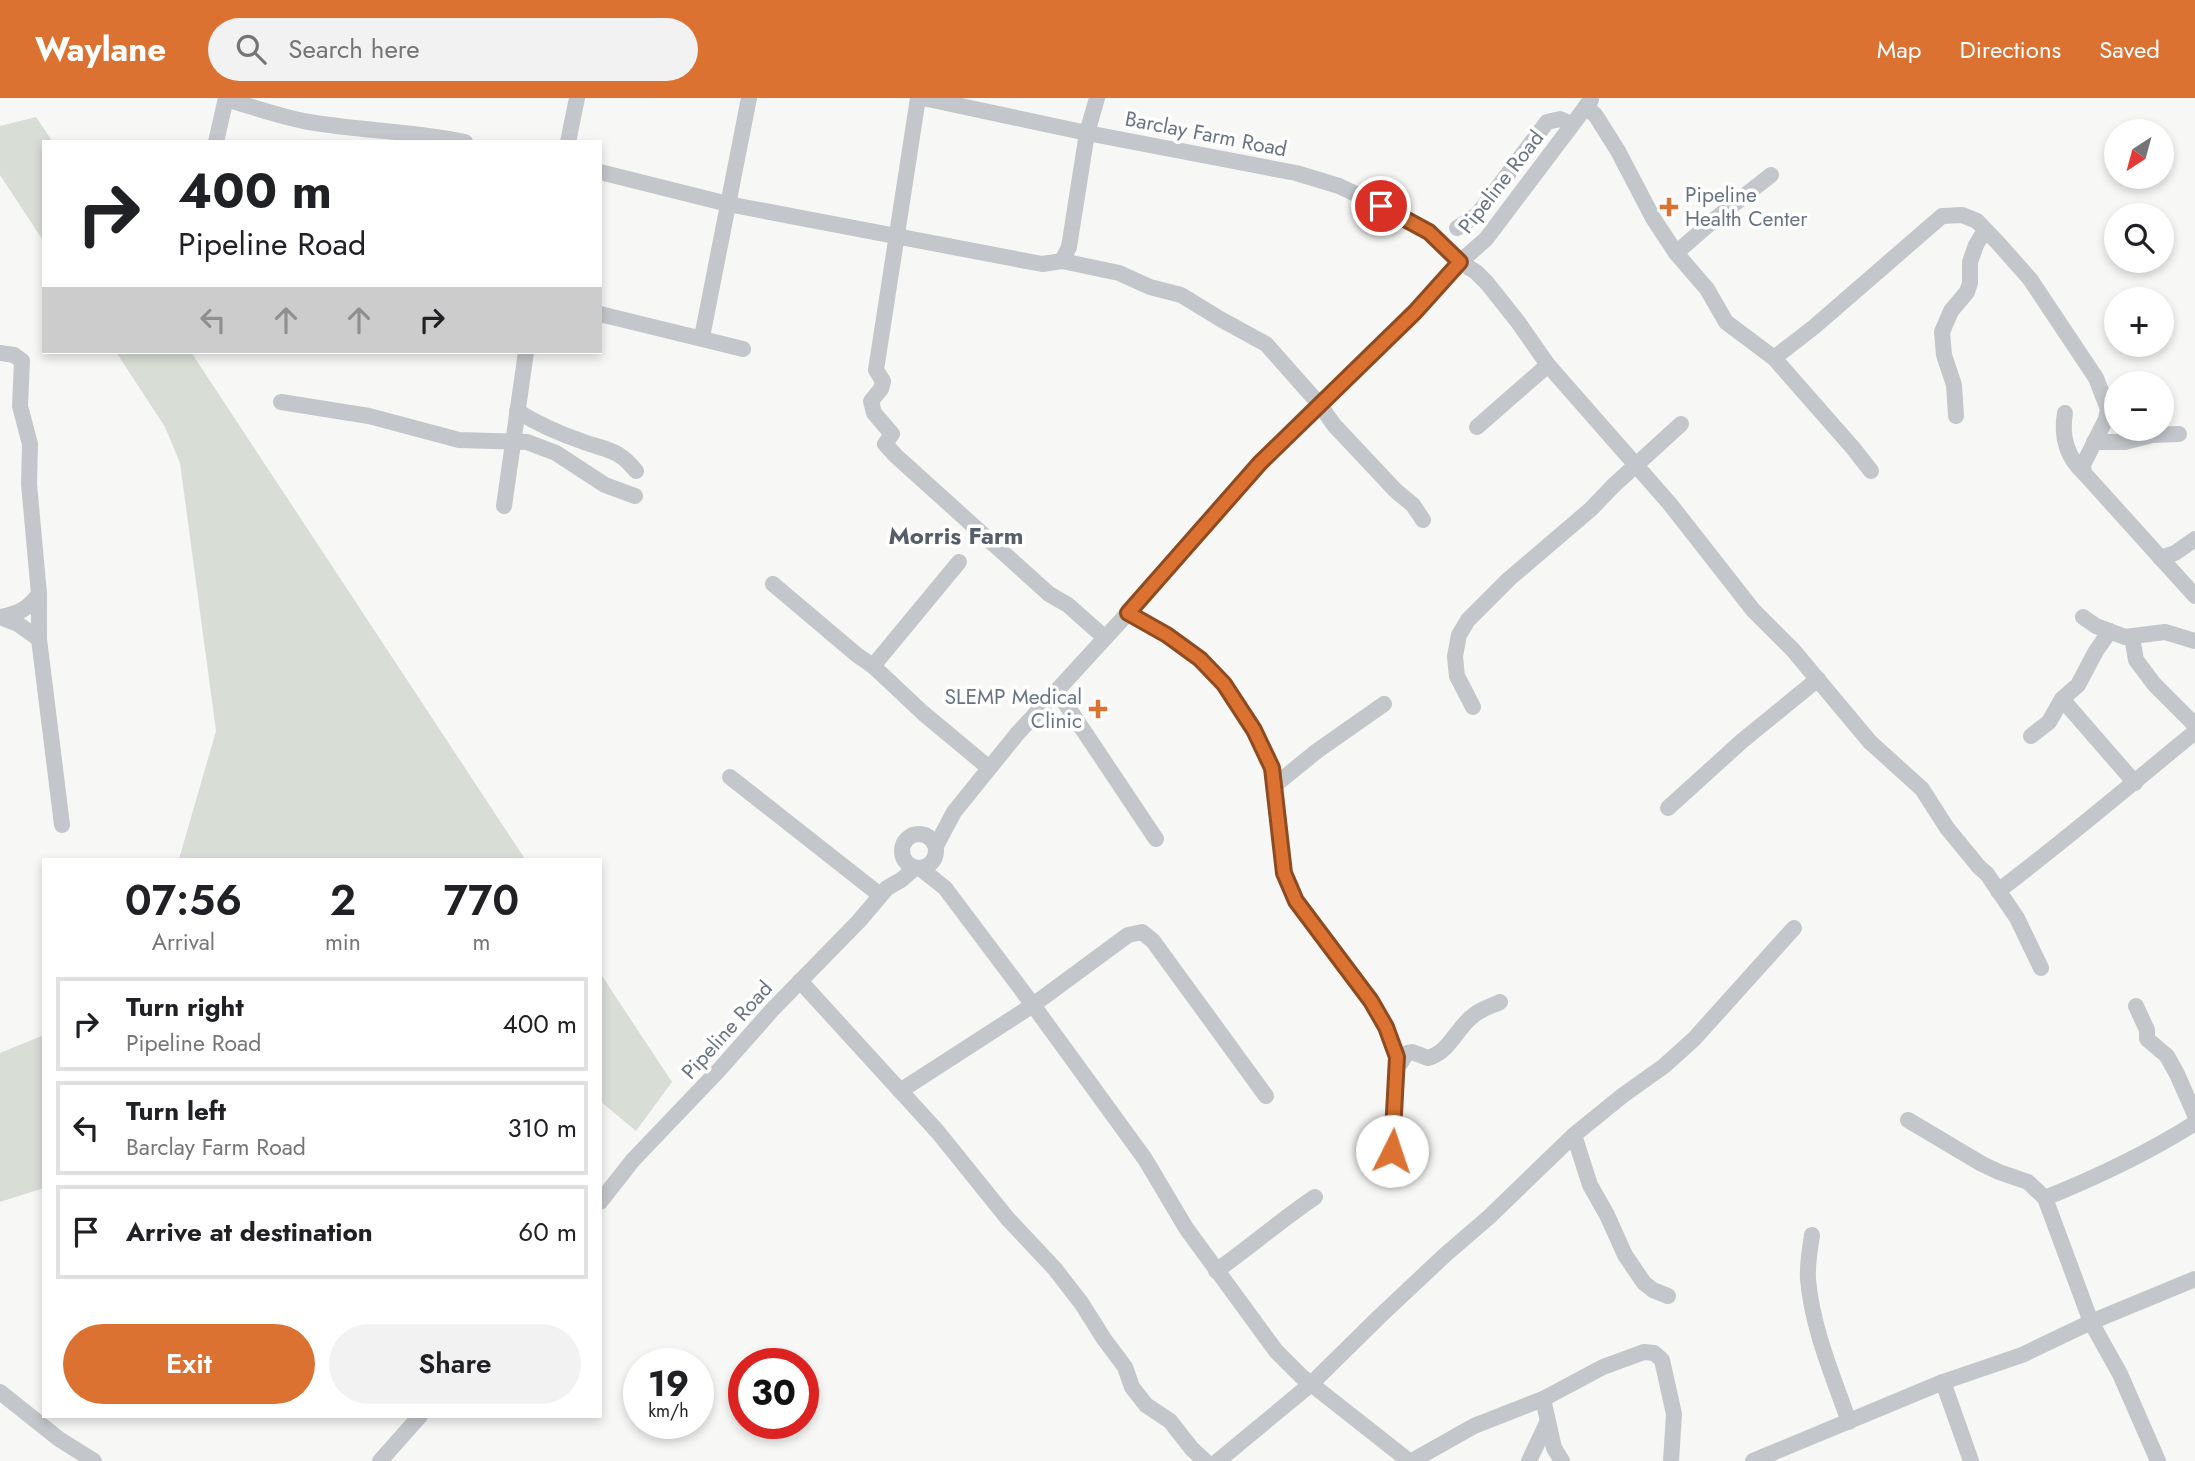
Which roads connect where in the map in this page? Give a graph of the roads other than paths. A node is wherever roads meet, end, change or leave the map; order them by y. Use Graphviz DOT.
graph roads {
  1 [pos="577,98"];
  2 [pos="749,98"];
  3 [pos="921,98"];
  4 [pos="1097,98"];
  5 [pos="226,99"];
  6 [pos="1588,101"];
  7 [pos="973,103"];
  8 [pos="1572,124"];
  9 [pos="1087,133"];
  10 [pos="216,140"];
  11 [pos="453,140"];
  12 [pos="568,140"];
  13 [pos="602,172"];
  14 [pos="1771,175"];
  15 [pos="728,204"];
  16 [pos="1457,228"];
  17 [pos="1985,230"];
  18 [pos="898,236"];
  19 [pos="1676,253"];
  20 [pos="1062,261"];
  21 [pos="1460,262"];
  22 [pos="602,314"];
  23 [pos="702,337"];
  24 [pos="743,349"];
  25 [pos="0,353"];
  26 [pos="526,354"];
  27 [pos="1774,358"];
  28 [pos="1548,365"];
  29 [pos="281,402"];
  30 [pos="1320,405"];
  31 [pos="517,411"];
  32 [pos="2065,413"];
  33 [pos="1956,416"];
  34 [pos="1681,424"];
  35 [pos="1477,427"];
  36 [pos="2179,434"];
  37 [pos="513,442"];
  38 [pos="2094,442"];
  39 [pos="1635,466"];
  40 [pos="636,471"];
  41 [pos="1871,471"];
  42 [pos="2084,473"];
  43 [pos="635,496"];
  44 [pos="504,506"];
  45 [pos="1423,520"];
  46 [pos="2195,539"];
  47 [pos="2160,558"];
  48 [pos="959,562"];
  49 [pos="773,584"];
  50 [pos="39,594"];
  51 [pos="2195,596"];
  52 [pos="1128,613"];
  53 [pos="2083,617"];
  54 [pos="2110,631"];
  55 [pos="1104,637"];
  56 [pos="2132,637"];
  57 [pos="39,639"];
  58 [pos="2195,641"];
  59 [pos="873,666"];
  60 [pos="1818,679"];
  61 [pos="1057,691"];
  62 [pos="2062,699"];
  63 [pos="1384,704"];
  64 [pos="1473,707"];
  65 [pos="2195,725"];
  66 [pos="2195,732"];
  67 [pos="2031,736"];
  68 [pos="989,768"];
  69 [pos="730,777"];
  70 [pos="2136,783"];
  71 [pos="1275,785"];
  72 [pos="1668,808"];
  73 [pos="954,812"];
  74 [pos="62,825"];
  75 [pos="918,833"];
  76 [pos="1156,839"];
  77 [pos="936,849"];
  78 [pos="902,854"];
  79 [pos="918,868"];
  80 [pos="945,888"];
  81 [pos="1998,891"];
  82 [pos="883,892"];
  83 [pos="1794,928"];
  84 [pos="2042,968"];
  85 [pos="800,981"];
  86 [pos="1500,1002"];
  87 [pos="1032,1005"];
  88 [pos="2136,1006"];
  89 [pos="1397,1068"];
  90 [pos="900,1091"];
  91 [pos="1266,1097"];
  92 [pos="2195,1115"];
  93 [pos="1908,1120"];
  94 [pos="2195,1123"];
  95 [pos="1574,1135"];
  96 [pos="1397,1180"];
  97 [pos="1315,1197"];
  98 [pos="2045,1198"];
  99 [pos="602,1199"];
  100 [pos="1812,1235"];
  101 [pos="1216,1270"];
  102 [pos="2195,1279"];
  103 [pos="1668,1296"];
  104 [pos="2091,1322"];
  105 [pos="1943,1382"];
  106 [pos="1311,1384"];
  107 [pos="0,1392"];
  108 [pos="1543,1399"];
  109 [pos="418,1418"];
  110 [pos="1849,1422"];
  111 [pos="1548,1423"];
  112 [pos="1236,1455"];
  113 [pos="94,1461"];
  114 [pos="380,1461"];
  115 [pos="1205,1461"];
  116 [pos="1218,1461"];
  117 [pos="1411,1461"];
  118 [pos="1529,1461"];
  119 [pos="1562,1461"];
  120 [pos="1671,1461"];
  121 [pos="1753,1461"];
  122 [pos="1971,1461"];
  123 [pos="2158,1461"];
  1 -- 12 [label="street"];
  2 -- 15 [label="street"];
  3 -- 7 [label="street, Barclay Farm Road"];
  3 -- 18 [label="street"];
  4 -- 9 [label="street"];
  5 -- 10 [label="street"];
  5 -- 11 [label="street"];
  6 -- 8 [label="street, Pipeline Road"];
  6 -- 19 [label="street"];
  7 -- 9 [label="street, Barclay Farm Road"];
  8 -- 16 [label="street"];
  8 -- 21 [label="street, Pipeline Road"];
  9 -- 20 [label="street"];
  9 -- 21 [label="street, Barclay Farm Road"];
  13 -- 15 [label="street"];
  14 -- 19 [label="street"];
  15 -- 18 [label="street"];
  15 -- 23 [label="street"];
  17 -- 27 [label="street"];
  17 -- 33 [label="street"];
  17 -- 38 [label="street"];
  18 -- 20 [label="street"];
  18 -- 55 [label="street"];
  19 -- 27 [label="street"];
  20 -- 30 [label="street"];
  21 -- 28 [label="street, Barclay Farm Road"];
  21 -- 30 [label="street, Pipeline Road"];
  22 -- 23 [label="street"];
  23 -- 24 [label="street"];
  25 -- 50 [label="street"];
  26 -- 31 [label="street"];
  27 -- 41 [label="street"];
  28 -- 35 [label="street"];
  28 -- 39 [label="street, Barclay Farm Road"];
  29 -- 37 [label="street"];
  30 -- 45 [label="street"];
  30 -- 52 [label="street, Pipeline Road"];
  31 -- 37 [label="street"];
  31 -- 40 [label="street"];
  32 -- 42 [label="street"];
  34 -- 39 [label="street"];
  36 -- 38 [label="street"];
  37 -- 43 [label="street"];
  37 -- 44 [label="street"];
  38 -- 42 [label="street"];
  39 -- 60 [label="street, Barclay Farm Road"];
  39 -- 64 [label="street"];
  42 -- 47 [label="street"];
  46 -- 47 [label="street"];
  47 -- 51 [label="street"];
  48 -- 59 [label="street"];
  49 -- 59 [label="street"];
  50 -- 57 [label="street"];
  50 -- 57 [label="street"];
  52 -- 55 [label="street, Pipeline Road"];
  52 -- 71 [label="street"];
  53 -- 54 [label="street"];
  54 -- 56 [label="street"];
  54 -- 62 [label="street"];
  55 -- 61 [label="street, Pipeline Road"];
  56 -- 58 [label="street"];
  56 -- 65 [label="street"];
  57 -- 74 [label="street"];
  59 -- 68 [label="street"];
  60 -- 72 [label="street"];
  60 -- 81 [label="street, Barclay Farm Road"];
  61 -- 68 [label="street, Pipeline Road"];
  61 -- 76 [label="street"];
  62 -- 67 [label="street"];
  62 -- 70 [label="street"];
  63 -- 71 [label="street"];
  66 -- 70 [label="street"];
  68 -- 73 [label="street, Pipeline Road"];
  69 -- 82 [label="street"];
  70 -- 81 [label="street"];
  71 -- 89 [label="street"];
  73 -- 75 [label="street, Pipeline Road"];
  73 -- 77 [label="street, Pipeline Road"];
  75 -- 77 [label="street"];
  75 -- 78 [label="street"];
  77 -- 79 [label="street"];
  77 -- 80 [label="street"];
  78 -- 79 [label="street"];
  78 -- 82 [label="street, Pipeline Road"];
  79 -- 80 [label="street"];
  79 -- 82 [label="street, Pipeline Road"];
  80 -- 87 [label="street"];
  81 -- 84 [label="street, Barclay Farm Road"];
  82 -- 85 [label="street, Pipeline Road"];
  83 -- 95 [label="street"];
  85 -- 90 [label="street"];
  85 -- 99 [label="street, Pipeline Road"];
  86 -- 89 [label="street"];
  87 -- 90 [label="street"];
  87 -- 91 [label="street"];
  87 -- 101 [label="street"];
  88 -- 92 [label="street"];
  89 -- 96 [label="street"];
  90 -- 115 [label="street"];
  93 -- 98 [label="street"];
  94 -- 98 [label="street"];
  95 -- 103 [label="street"];
  95 -- 106 [label="street"];
  97 -- 101 [label="street"];
  98 -- 104 [label="street"];
  100 -- 110 [label="street"];
  101 -- 106 [label="street"];
  102 -- 104 [label="street"];
  104 -- 105 [label="street"];
  104 -- 123 [label="street"];
  105 -- 110 [label="street"];
  105 -- 122 [label="street"];
  106 -- 112 [label="street"];
  106 -- 117 [label="street"];
  107 -- 113 [label="street"];
  108 -- 111 [label="street"];
  108 -- 117 [label="street"];
  108 -- 120 [label="street"];
  109 -- 114 [label="street"];
  110 -- 121 [label="street"];
  111 -- 118 [label="street"];
  111 -- 119 [label="street"];
  112 -- 116 [label="street"];
}
